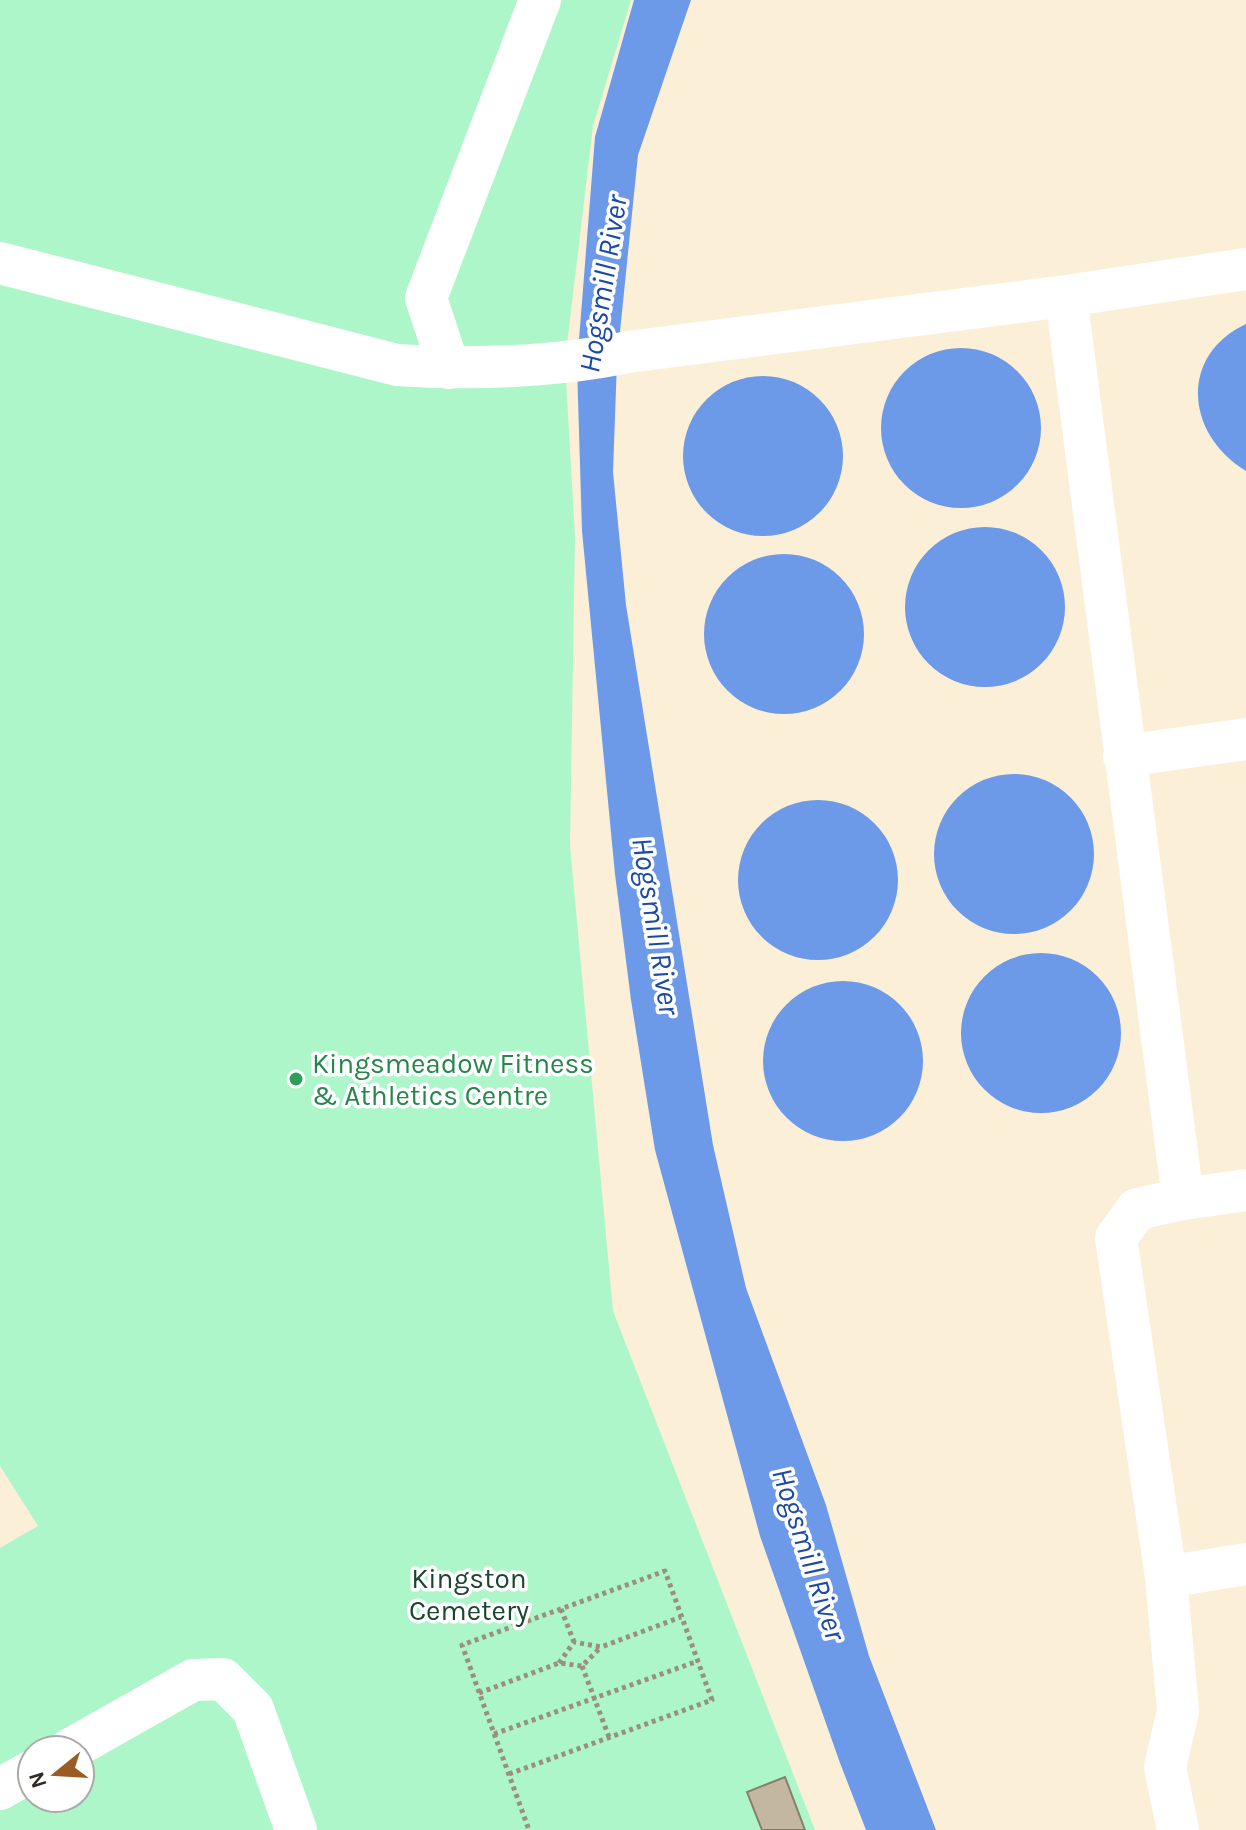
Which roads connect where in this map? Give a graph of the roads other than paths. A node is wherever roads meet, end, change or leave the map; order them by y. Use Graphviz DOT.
graph roads {
  1 [pos="540,0"];
  2 [pos="0,263"];
  3 [pos="1246,269"];
  4 [pos="1066,296"];
  5 [pos="449,368"];
  6 [pos="1246,739"];
  7 [pos="1124,756"];
  8 [pos="1246,1190"];
  9 [pos="1183,1199"];
  10 [pos="1246,1564"];
  11 [pos="1166,1577"];
  12 [pos="96,1735"];
  13 [pos="296,1830"];
  14 [pos="1178,1830"];
  1 -- 5 [label="lane"];
  2 -- 5 [label="lane"];
  3 -- 4 [label="lane"];
  4 -- 5 [label="lane"];
  4 -- 7 [label="lane"];
  6 -- 7 [label="lane"];
  7 -- 9 [label="lane"];
  8 -- 9 [label="lane"];
  9 -- 11 [label="lane"];
  10 -- 11 [label="lane"];
  11 -- 14 [label="lane"];
  12 -- 13 [label="lane"];
}
